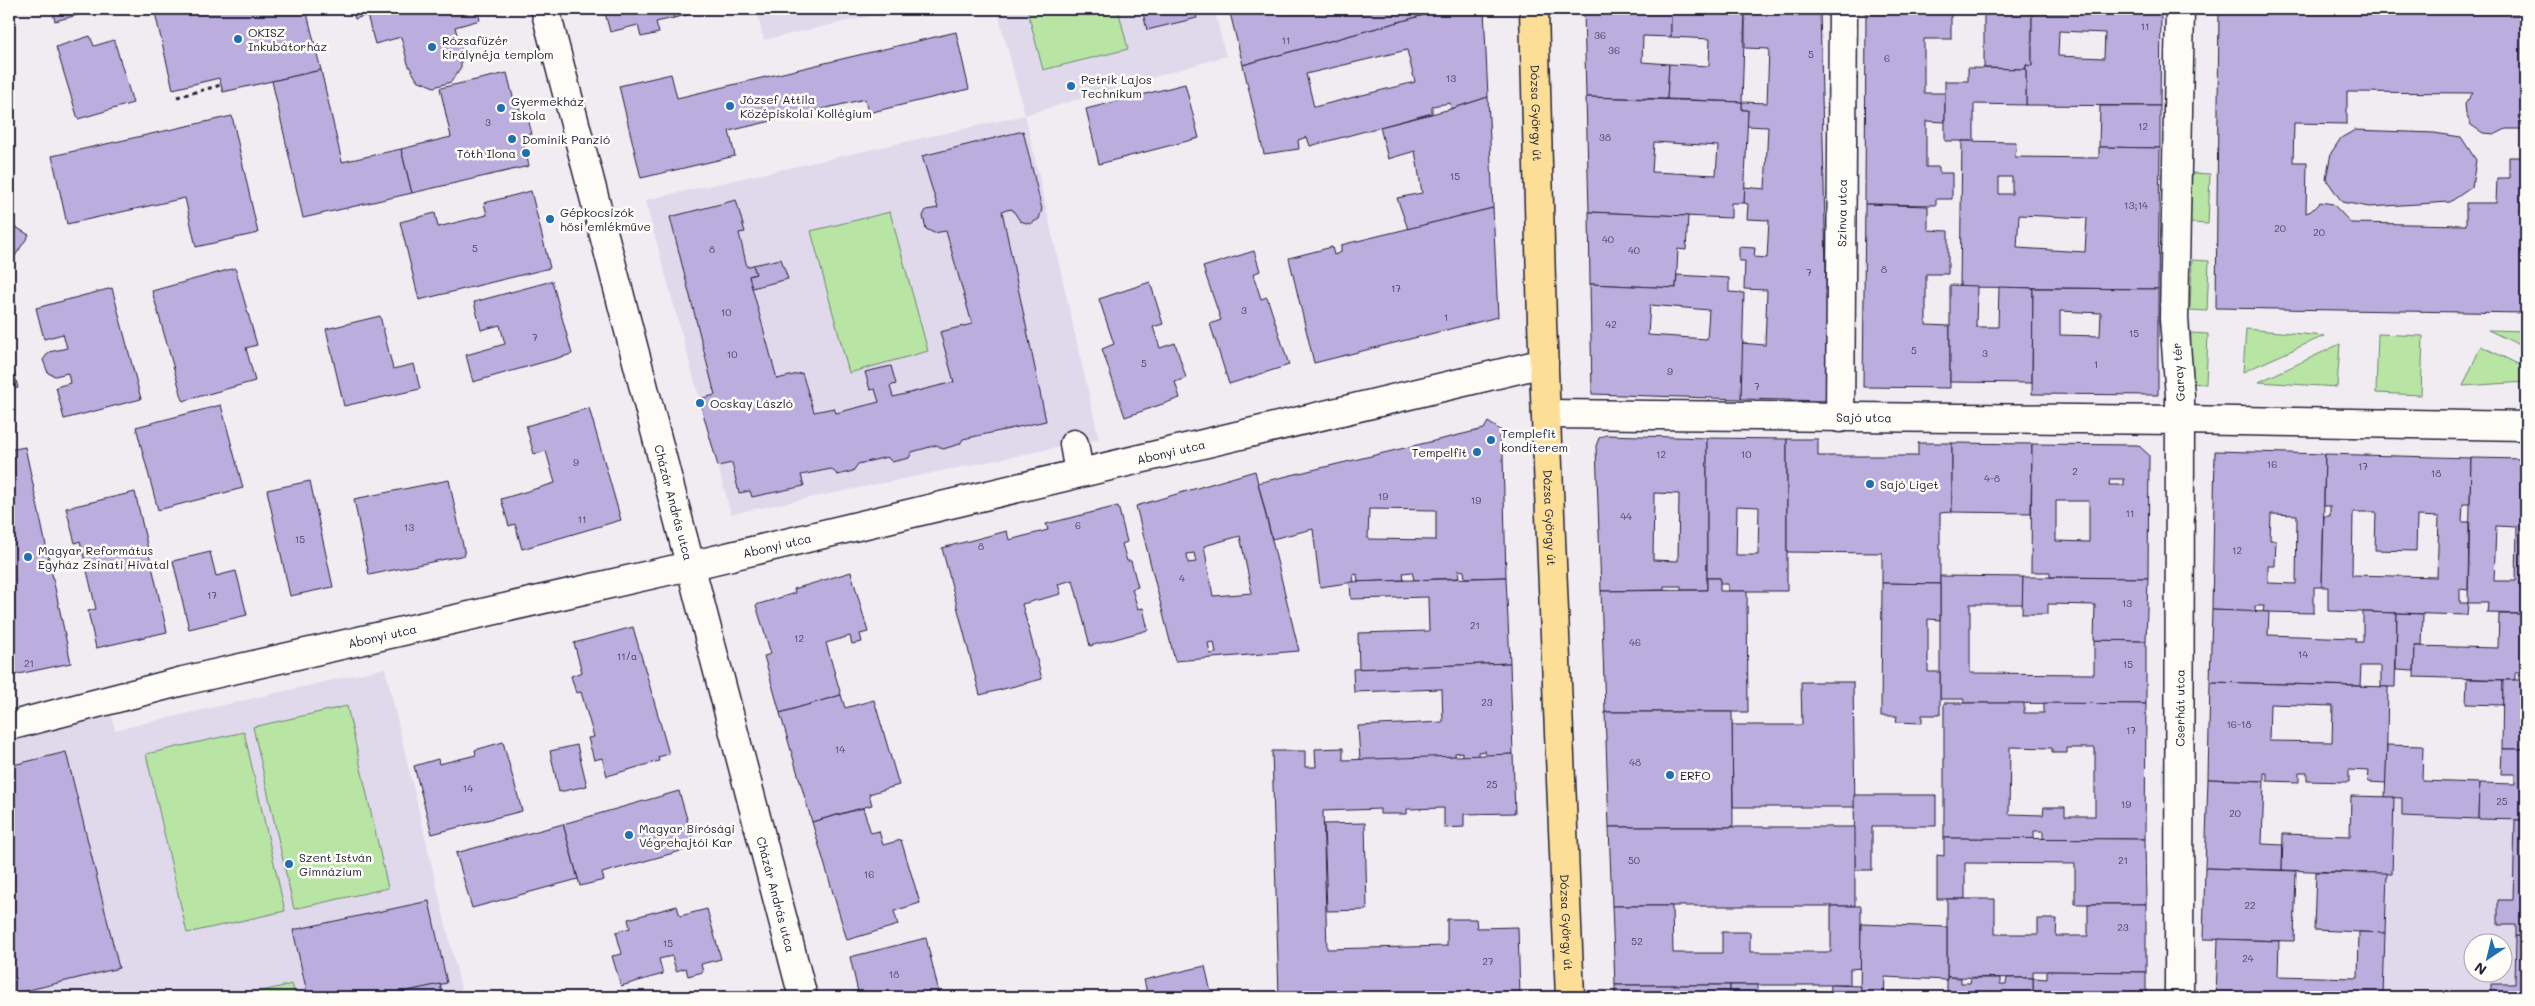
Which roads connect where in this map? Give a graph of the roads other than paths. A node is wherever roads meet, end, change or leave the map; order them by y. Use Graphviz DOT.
graph roads {
  1 [pos="545,9"];
  2 [pos="1534,9"];
  3 [pos="1843,9"];
  4 [pos="2180,9"];
  5 [pos="1544,363"];
  6 [pos="1546,414"];
  7 [pos="1840,418"];
  8 [pos="2180,420"];
  9 [pos="2526,426"];
  10 [pos="1074,444"];
  11 [pos="1079,473"];
  12 [pos="689,566"];
  13 [pos="9,726"];
  14 [pos="803,997"];
  15 [pos="1570,997"];
  16 [pos="2179,997"];
  1 -- 12 [label="street, Cházár András utca"];
  2 -- 5 [label="main road, Dózsa György út"];
  3 -- 7 [label="street, Szinva utca"];
  4 -- 8 [label="street, Garay tér"];
  5 -- 6 [label="main road, Dózsa György út"];
  5 -- 11 [label="street, Abonyi utca"];
  6 -- 7 [label="street, Sajó utca"];
  6 -- 15 [label="main road, Dózsa György út"];
  7 -- 8 [label="street, Sajó utca"];
  8 -- 9 [label="street, Garay tér"];
  8 -- 16 [label="street, Cserhát utca"];
  10 -- 11 [label="street"];
  11 -- 12 [label="street, Abonyi utca"];
  12 -- 13 [label="street, Abonyi utca"];
  12 -- 14 [label="street, Cházár András utca"];
}
